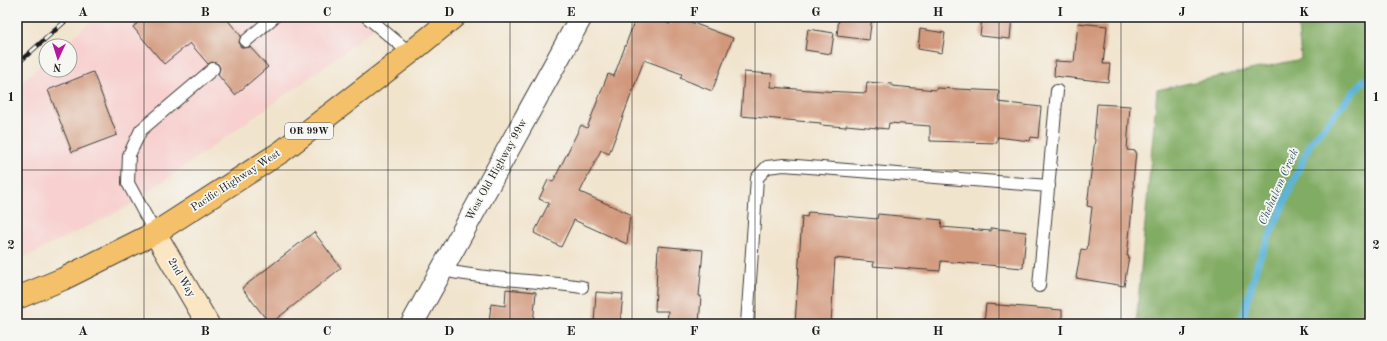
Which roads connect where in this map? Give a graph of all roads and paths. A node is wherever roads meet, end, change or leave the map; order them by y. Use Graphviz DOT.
graph roads {
  1 [pos="274,17"];
  2 [pos="367,17"];
  3 [pos="454,17"];
  4 [pos="581,17"];
  5 [pos="246,41"];
  6 [pos="410,53"];
  7 [pos="213,69"];
  8 [pos="1057,91"];
  9 [pos="1049,186"];
  10 [pos="155,232"];
  11 [pos="442,270"];
  12 [pos="582,286"];
  13 [pos="1039,286"];
  14 [pos="17,298"];
  15 [pos="208,324"];
  16 [pos="412,324"];
  17 [pos="747,324"];
  1 -- 5 [label="lane"];
  2 -- 6 [label="lane"];
  3 -- 6 [label="main road, Pacific Highway West / OR 99W"];
  4 -- 11 [label="street, West Old Highway 99w"];
  6 -- 10 [label="main road, Pacific Highway West / OR 99W"];
  7 -- 10 [label="lane"];
  8 -- 9 [label="lane"];
  9 -- 13 [label="lane"];
  9 -- 17 [label="lane"];
  10 -- 14 [label="main road, Pacific Highway West / OR 99W"];
  10 -- 15 [label="street, 2nd Way"];
  11 -- 12 [label="lane"];
  11 -- 16 [label="street, West Old Highway 99w"];
}
